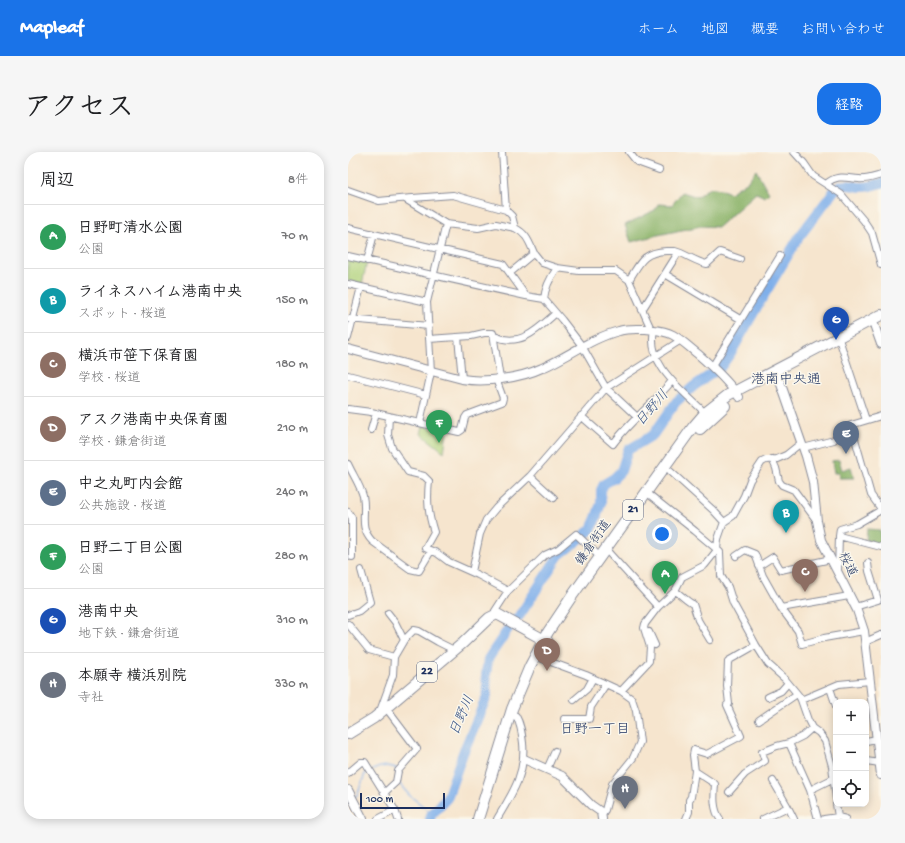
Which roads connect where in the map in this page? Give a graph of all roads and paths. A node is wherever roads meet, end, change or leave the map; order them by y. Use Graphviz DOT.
graph roads {
  1 [pos="502,152"];
  2 [pos="629,152"];
  3 [pos="794,152"];
  4 [pos="659,170"];
  5 [pos="881,175"];
  6 [pos="827,184"];
  7 [pos="348,190"];
  8 [pos="405,199"];
  9 [pos="506,210"];
  10 [pos="446,224"];
  11 [pos="348,228"];
  12 [pos="515,228"];
  13 [pos="374,234"];
  14 [pos="440,249"];
  15 [pos="534,253"];
  16 [pos="678,253"];
  17 [pos="348,256"];
  18 [pos="780,256"];
  19 [pos="740,259"];
  20 [pos="367,261"];
  21 [pos="881,265"];
  22 [pos="557,268"];
  23 [pos="510,273"];
  24 [pos="665,274"];
  25 [pos="434,275"];
  26 [pos="629,280"];
  27 [pos="348,284"];
  28 [pos="361,287"];
  29 [pos="526,296"];
  30 [pos="544,300"];
  31 [pos="428,302"];
  32 [pos="642,310"];
  33 [pos="556,313"];
  34 [pos="740,319"];
  35 [pos="350,320"];
  36 [pos="877,320"];
  37 [pos="429,326"];
  38 [pos="652,329"];
  39 [pos="494,336"];
  40 [pos="458,337"];
  41 [pos="348,338"];
  42 [pos="429,340"];
  43 [pos="681,340"];
  44 [pos="840,342"];
  45 [pos="881,344"];
  46 [pos="582,346"];
  47 [pos="348,349"];
  48 [pos="655,357"];
  49 [pos="713,368"];
  50 [pos="431,372"];
  51 [pos="777,372"];
  52 [pos="348,375"];
  53 [pos="462,379"];
  54 [pos="498,379"];
  55 [pos="672,381"];
  56 [pos="606,388"];
  57 [pos="737,394"];
  58 [pos="426,395"];
  59 [pos="348,409"];
  60 [pos="376,413"];
  61 [pos="705,413"];
  62 [pos="389,416"];
  63 [pos="581,416"];
  64 [pos="881,416"];
  65 [pos="637,417"];
  66 [pos="866,420"];
  67 [pos="420,423"];
  68 [pos="851,425"];
  69 [pos="371,430"];
  70 [pos="802,446"];
  71 [pos="772,459"];
  72 [pos="348,464"];
  73 [pos="670,471"];
  74 [pos="754,475"];
  75 [pos="530,476"];
  76 [pos="760,479"];
  77 [pos="651,496"];
  78 [pos="554,498"];
  79 [pos="881,510"];
  80 [pos="348,512"];
  81 [pos="817,521"];
  82 [pos="724,522"];
  83 [pos="839,536"];
  84 [pos="881,547"];
  85 [pos="717,550"];
  86 [pos="431,551"];
  87 [pos="605,555"];
  88 [pos="736,556"];
  89 [pos="352,557"];
  90 [pos="831,559"];
  91 [pos="868,563"];
  92 [pos="759,566"];
  93 [pos="361,570"];
  94 [pos="472,572"];
  95 [pos="838,574"];
  96 [pos="508,591"];
  97 [pos="675,591"];
  98 [pos="849,596"];
  99 [pos="658,607"];
  100 [pos="855,607"];
  101 [pos="781,608"];
  102 [pos="388,614"];
  103 [pos="348,615"];
  104 [pos="501,616"];
  105 [pos="348,624"];
  106 [pos="645,624"];
  107 [pos="864,631"];
  108 [pos="881,635"];
  109 [pos="404,640"];
  110 [pos="710,640"];
  111 [pos="546,641"];
  112 [pos="865,642"];
  113 [pos="654,645"];
  114 [pos="756,645"];
  115 [pos="454,650"];
  116 [pos="394,657"];
  117 [pos="540,658"];
  118 [pos="593,678"];
  119 [pos="870,682"];
  120 [pos="788,683"];
  121 [pos="606,684"];
  122 [pos="830,688"];
  123 [pos="621,690"];
  124 [pos="797,694"];
  125 [pos="768,697"];
  126 [pos="834,699"];
  127 [pos="574,700"];
  128 [pos="801,700"];
  129 [pos="382,711"];
  130 [pos="516,716"];
  131 [pos="564,719"];
  132 [pos="759,720"];
  133 [pos="812,728"];
  134 [pos="348,734"];
  135 [pos="877,739"];
  136 [pos="869,740"];
  137 [pos="789,743"];
  138 [pos="555,751"];
  139 [pos="524,759"];
  140 [pos="869,761"];
  141 [pos="833,763"];
  142 [pos="880,763"];
  143 [pos="547,769"];
  144 [pos="695,771"];
  145 [pos="348,773"];
  146 [pos="881,775"];
  147 [pos="833,778"];
  148 [pos="773,781"];
  149 [pos="810,790"];
  150 [pos="729,792"];
  151 [pos="384,793"];
  152 [pos="351,796"];
  153 [pos="788,807"];
  154 [pos="836,807"];
  155 [pos="395,810"];
  156 [pos="602,817"];
  157 [pos="838,817"];
  158 [pos="363,819"];
  159 [pos="378,819"];
  160 [pos="398,819"];
  161 [pos="478,819"];
  162 [pos="484,819"];
  163 [pos="497,819"];
  164 [pos="686,819"];
  165 [pos="720,819"];
  166 [pos="763,819"];
  167 [pos="794,819"];
  168 [pos="818,819"];
  169 [pos="828,819"];
  170 [pos="846,819"];
  1 -- 9 [label="street"];
  2 -- 4 [label="street"];
  3 -- 6 [label="street"];
  5 -- 6 [label="street"];
  6 -- 21 [label="street"];
  7 -- 8 [label="street"];
  8 -- 9 [label="street"];
  8 -- 10 [label="street"];
  9 -- 12 [label="street"];
  10 -- 12 [label="street"];
  10 -- 14 [label="street"];
  11 -- 13 [label="street"];
  12 -- 15 [label="street"];
  13 -- 14 [label="street"];
  13 -- 20 [label="street"];
  14 -- 23 [label="street"];
  14 -- 25 [label="street"];
  15 -- 22 [label="street"];
  15 -- 23 [label="street"];
  16 -- 19 [label="street"];
  16 -- 24 [label="street"];
  16 -- 26 [label="street"];
  17 -- 20 [label="street"];
  18 -- 34 [label="street"];
  20 -- 25 [label="street"];
  22 -- 26 [label="street"];
  22 -- 30 [label="street"];
  23 -- 29 [label="street"];
  24 -- 32 [label="street"];
  24 -- 34 [label="street"];
  25 -- 29 [label="street"];
  25 -- 31 [label="street"];
  26 -- 32 [label="street"];
  27 -- 28 [label="street"];
  28 -- 31 [label="street"];
  28 -- 35 [label="street"];
  29 -- 30 [label="street"];
  30 -- 33 [label="street"];
  31 -- 37 [label="street"];
  32 -- 38 [label="street"];
  33 -- 39 [label="street"];
  33 -- 46 [label="street"];
  34 -- 49 [label="street"];
  35 -- 37 [label="street"];
  35 -- 41 [label="street"];
  36 -- 44 [label="main road, 鎌倉街道 / 21"];
  36 -- 45 [label="street"];
  36 -- 51 [label="main road, 鎌倉街道 / 21"];
  37 -- 42 [label="street"];
  38 -- 43 [label="street"];
  38 -- 46 [label="street"];
  38 -- 48 [label="street"];
  39 -- 40 [label="street"];
  39 -- 54 [label="street"];
  40 -- 42 [label="street"];
  40 -- 53 [label="street"];
  42 -- 50 [label="street"];
  43 -- 48 [label="street"];
  43 -- 49 [label="street"];
  44 -- 51 [label="main road, 鎌倉街道 / 21"];
  44 -- 66 [label="street"];
  46 -- 54 [label="street"];
  46 -- 56 [label="street"];
  47 -- 50 [label="street"];
  48 -- 55 [label="street"];
  48 -- 56 [label="street"];
  49 -- 57 [label="street"];
  50 -- 53 [label="street"];
  50 -- 58 [label="street"];
  51 -- 57 [label="main road, 鎌倉街道 / 21"];
  51 -- 70 [label="street, 桜道"];
  52 -- 58 [label="street"];
  53 -- 54 [label="street"];
  54 -- 67 [label="street"];
  55 -- 61 [label="street"];
  55 -- 65 [label="street"];
  56 -- 63 [label="street"];
  56 -- 65 [label="street"];
  57 -- 61 [label="main road, 鎌倉街道 / 21"];
  57 -- 73 [label="main road, 鎌倉街道 / 21"];
  58 -- 67 [label="street"];
  59 -- 60 [label="street"];
  60 -- 62 [label="street"];
  60 -- 69 [label="street"];
  61 -- 87 [label="main road, 鎌倉街道 / 21"];
  62 -- 67 [label="street"];
  62 -- 86 [label="street"];
  63 -- 65 [label="street"];
  63 -- 75 [label="street"];
  64 -- 66 [label="street"];
  66 -- 68 [label="street"];
  68 -- 70 [label="street"];
  68 -- 79 [label="street"];
  70 -- 71 [label="street"];
  70 -- 81 [label="street, 桜道"];
  71 -- 74 [label="street"];
  71 -- 81 [label="street"];
  72 -- 86 [label="street"];
  73 -- 77 [label="main road, 鎌倉街道 / 21"];
  73 -- 82 [label="street"];
  74 -- 76 [label="street"];
  74 -- 82 [label="street"];
  75 -- 78 [label="street"];
  75 -- 94 [label="street"];
  77 -- 85 [label="street"];
  77 -- 87 [label="main road, 鎌倉街道 / 21"];
  79 -- 83 [label="street"];
  80 -- 89 [label="street"];
  81 -- 90 [label="street, 桜道"];
  82 -- 85 [label="street"];
  83 -- 84 [label="street"];
  83 -- 95 [label="street"];
  85 -- 97 [label="street"];
  85 -- 114 [label="street"];
  86 -- 94 [label="street"];
  87 -- 96 [label="street"];
  87 -- 99 [label="street"];
  87 -- 111 [label="main road, 鎌倉街道 / 21"];
  88 -- 92 [label="street"];
  90 -- 92 [label="street"];
  90 -- 95 [label="street, 桜道"];
  91 -- 100 [label="street"];
  92 -- 101 [label="street"];
  93 -- 103 [label="street"];
  94 -- 96 [label="street"];
  95 -- 98 [label="street, 桜道"];
  96 -- 104 [label="street"];
  97 -- 99 [label="street"];
  97 -- 110 [label="street"];
  98 -- 100 [label="street, 桜道"];
  98 -- 101 [label="street"];
  99 -- 106 [label="street"];
  100 -- 107 [label="street, 桜道"];
  101 -- 107 [label="street"];
  102 -- 109 [label="street"];
  104 -- 111 [label="main road"];
  104 -- 115 [label="main road, 22"];
  105 -- 116 [label="street"];
  106 -- 113 [label="street"];
  106 -- 123 [label="street"];
  107 -- 112 [label="street, 桜道"];
  108 -- 112 [label="street"];
  109 -- 115 [label="street"];
  109 -- 116 [label="street"];
  111 -- 117 [label="main road, 鎌倉街道 / 21"];
  111 -- 161 [label="main road, 鎌倉街道 / 21"];
  112 -- 119 [label="street, 桜道"];
  114 -- 120 [label="street"];
  114 -- 144 [label="street"];
  115 -- 129 [label="main road, 22"];
  116 -- 129 [label="street"];
  117 -- 118 [label="street"];
  117 -- 130 [label="main road, 鎌倉街道 / 21"];
  118 -- 121 [label="street"];
  118 -- 127 [label="street"];
  119 -- 122 [label="street"];
  119 -- 135 [label="street, 桜道"];
  120 -- 124 [label="street"];
  120 -- 125 [label="street"];
  121 -- 123 [label="street"];
  121 -- 131 [label="street"];
  122 -- 126 [label="street"];
  122 -- 128 [label="street"];
  123 -- 156 [label="street"];
  124 -- 128 [label="street"];
  124 -- 132 [label="street"];
  128 -- 133 [label="street"];
  129 -- 134 [label="main road, 22"];
  129 -- 151 [label="street"];
  130 -- 139 [label="street"];
  130 -- 162 [label="main road, 鎌倉街道 / 21"];
  133 -- 137 [label="street"];
  133 -- 141 [label="street"];
  135 -- 136 [label="street"];
  135 -- 142 [label="street, 桜道"];
  137 -- 149 [label="street"];
  137 -- 150 [label="street"];
  138 -- 143 [label="street"];
  139 -- 143 [label="street"];
  139 -- 163 [label="street"];
  140 -- 142 [label="street"];
  142 -- 146 [label="street, 桜道"];
  143 -- 156 [label="street"];
  144 -- 164 [label="street"];
  144 -- 165 [label="street"];
  145 -- 151 [label="street"];
  147 -- 149 [label="street"];
  148 -- 153 [label="street"];
  149 -- 168 [label="street"];
  151 -- 155 [label="street"];
  152 -- 158 [label="street"];
  153 -- 166 [label="street"];
  153 -- 167 [label="street"];
  154 -- 157 [label="street"];
  155 -- 159 [label="street"];
  155 -- 160 [label="street"];
  157 -- 169 [label="street"];
  157 -- 170 [label="street"];
}
